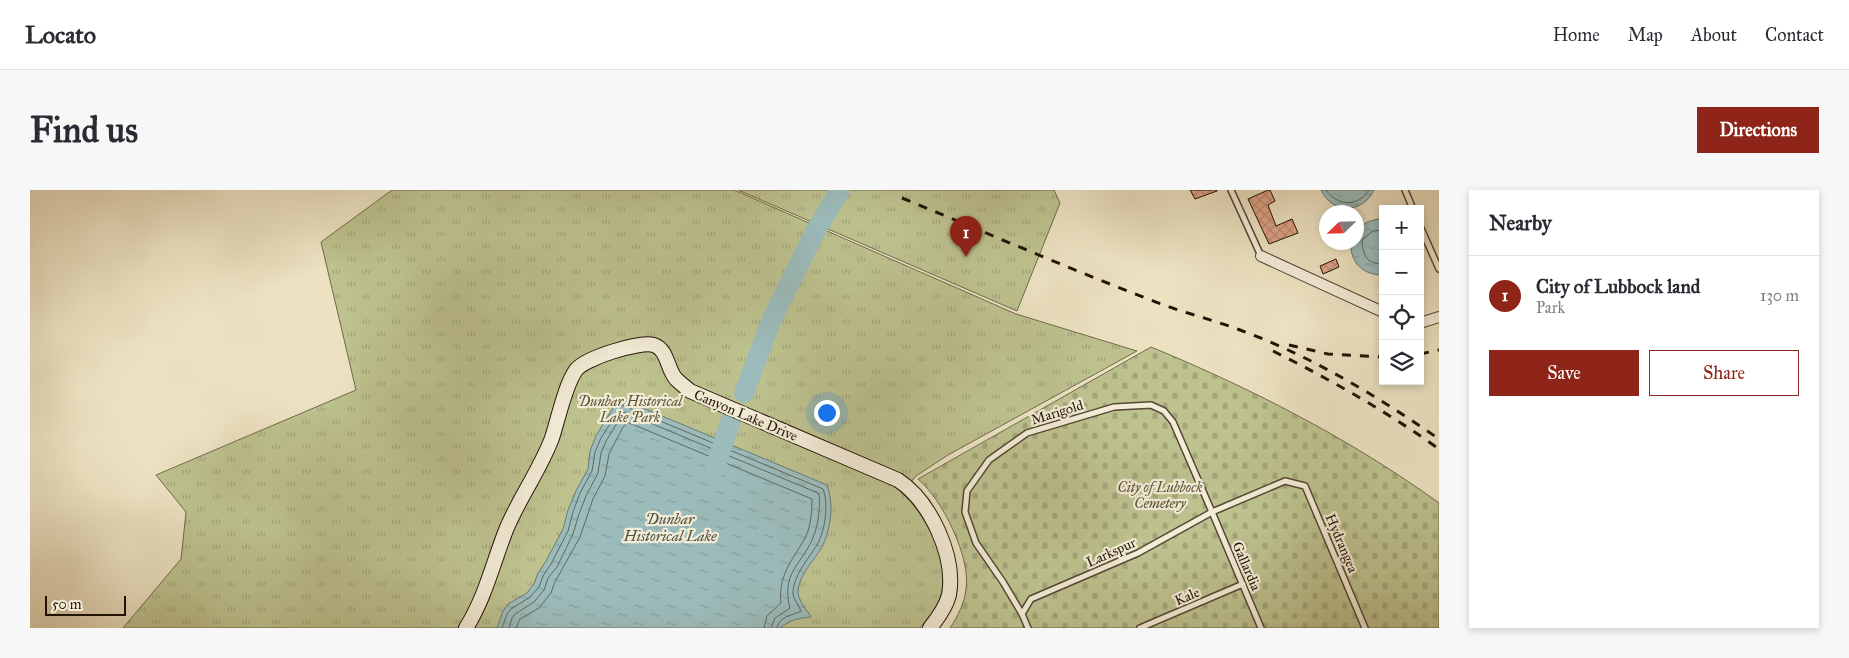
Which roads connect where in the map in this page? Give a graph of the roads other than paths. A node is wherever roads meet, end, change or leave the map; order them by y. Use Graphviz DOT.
graph roads {
  1 [pos="1230,190"];
  2 [pos="1405,190"];
  3 [pos="1411,205"];
  4 [pos="1424,235"];
  5 [pos="1261,256"];
  6 [pos="1439,269"];
  7 [pos="1379,310"];
  8 [pos="1439,317"];
  9 [pos="1424,322"];
  10 [pos="1164,411"];
  11 [pos="1212,512"];
  12 [pos="1242,584"];
  13 [pos="1022,614"];
  14 [pos="466,628"];
  15 [pos="930,628"];
  16 [pos="1028,628"];
  17 [pos="1140,628"];
  18 [pos="1261,628"];
  19 [pos="1365,628"];
  1 -- 5 [label="lane"];
  2 -- 3 [label="lane"];
  4 -- 6 [label="lane"];
  5 -- 7 [label="street"];
  8 -- 9 [label="street"];
  10 -- 11 [label="lane, Gallardia"];
  10 -- 13 [label="lane, Marigold"];
  11 -- 12 [label="lane, Gallardia"];
  11 -- 13 [label="lane, Larkspur"];
  11 -- 19 [label="lane, Hydrangea"];
  12 -- 17 [label="lane, Kale"];
  12 -- 18 [label="lane, Gallardia"];
  13 -- 16 [label="lane, Marigold"];
  14 -- 15 [label="street, Canyon Lake Drive"];
}
